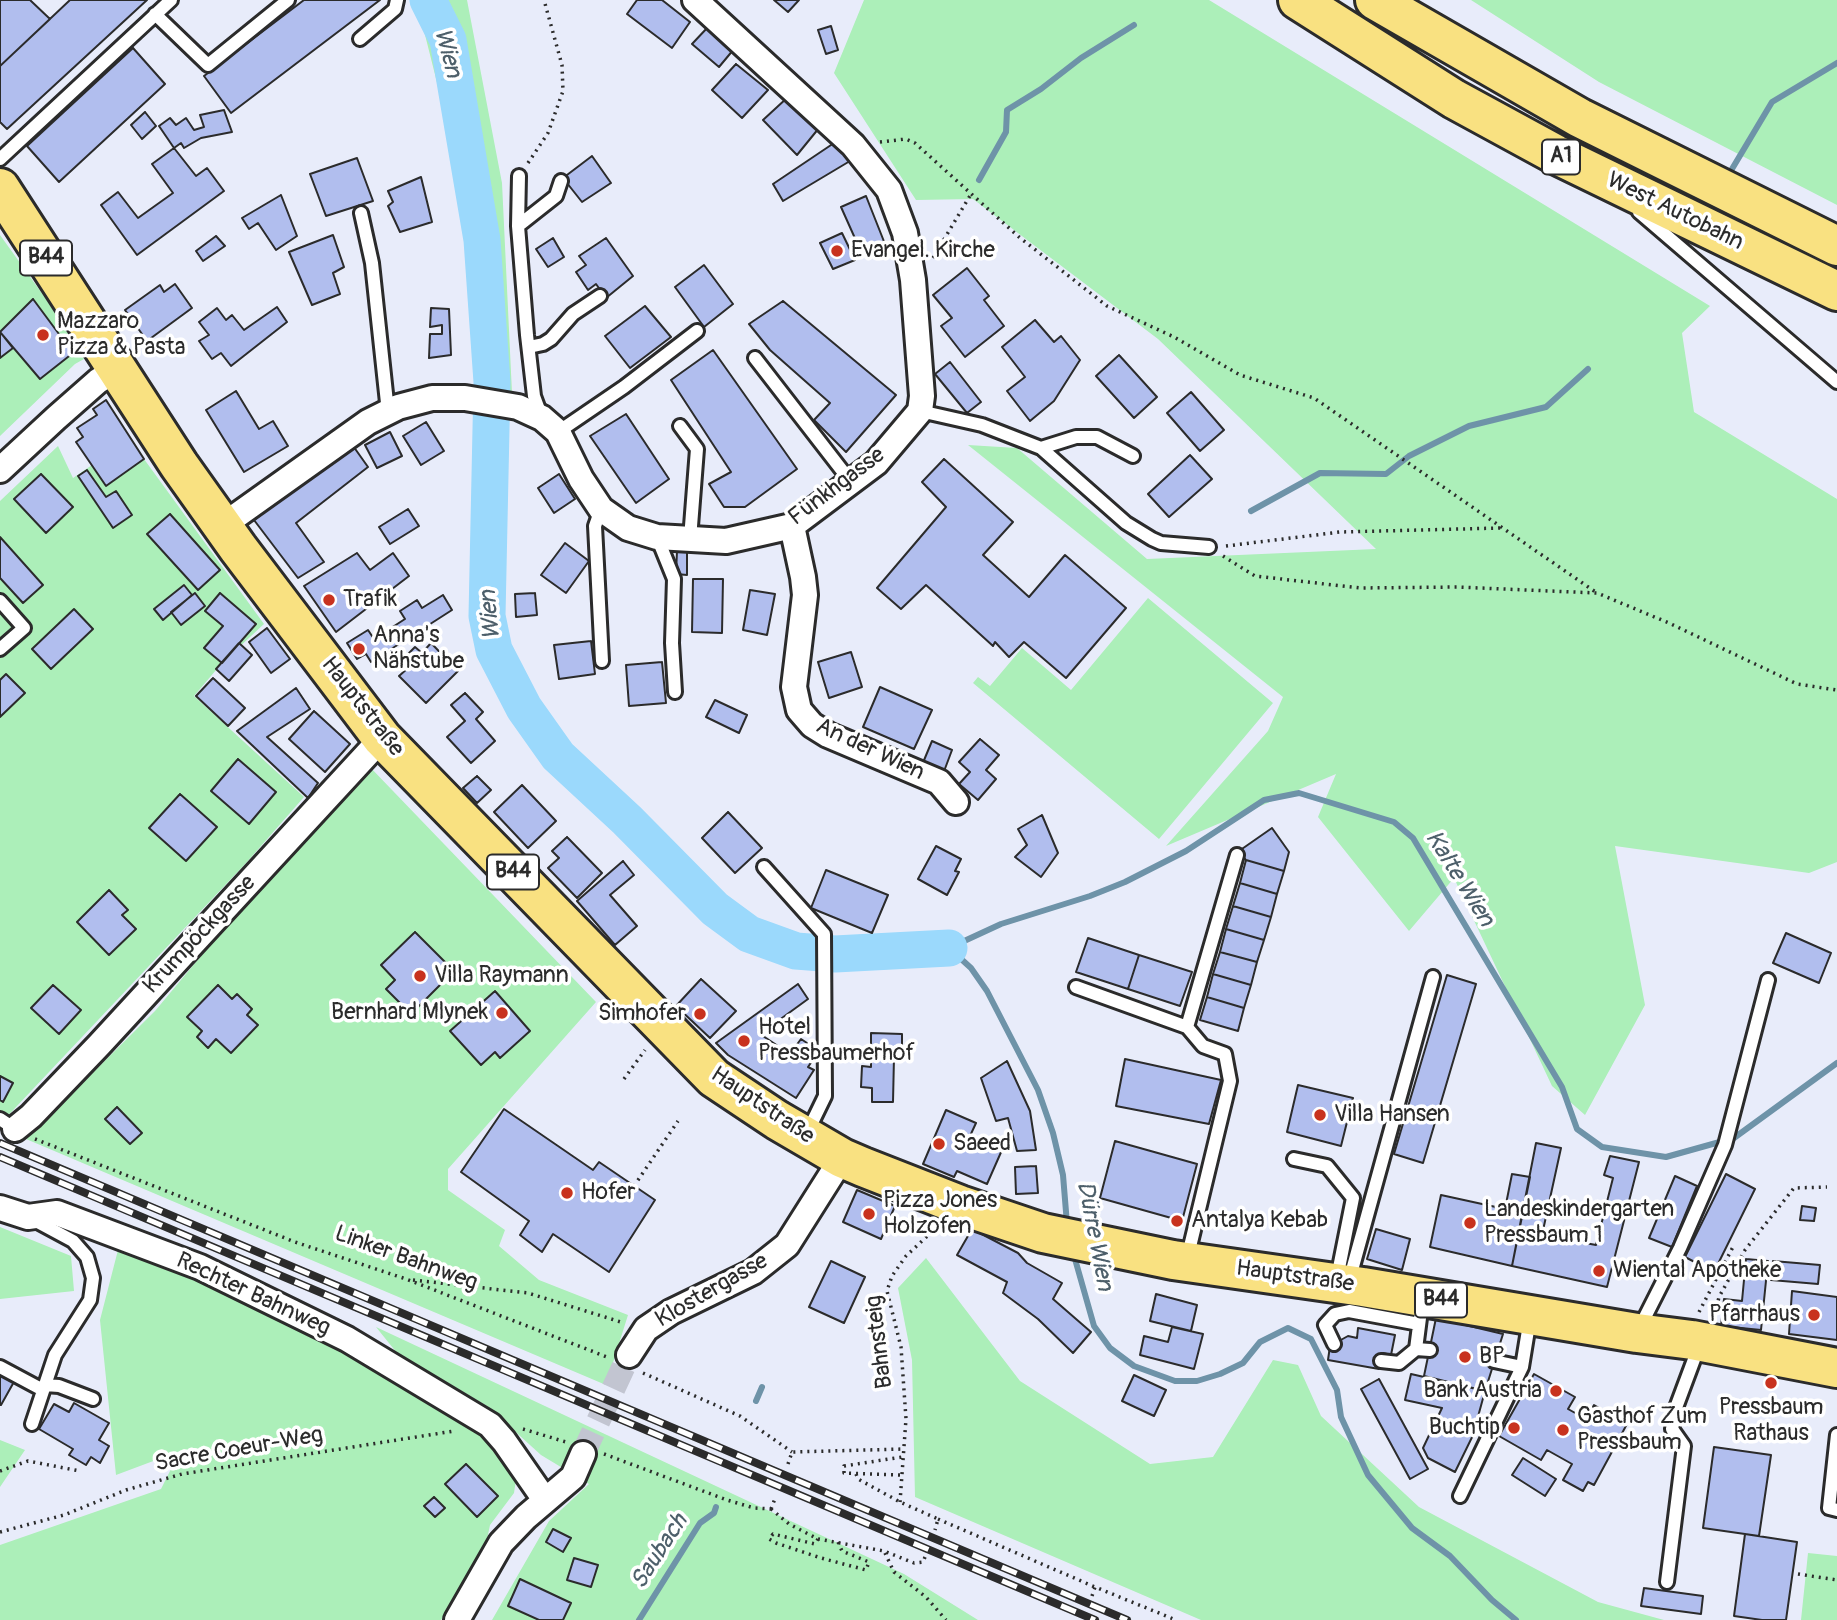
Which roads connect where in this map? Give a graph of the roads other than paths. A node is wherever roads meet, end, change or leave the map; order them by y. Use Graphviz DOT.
graph roads {
  1 [pos="171,0"];
  2 [pos="288,0"];
  3 [pos="397,0"];
  4 [pos="695,0"];
  5 [pos="1298,0"];
  6 [pos="1375,0"];
  7 [pos="155,15"];
  8 [pos="360,39"];
  9 [pos="0,159"];
  10 [pos="1594,173"];
  11 [pos="519,176"];
  12 [pos="561,181"];
  13 [pos="0,188"];
  14 [pos="361,213"];
  15 [pos="518,226"];
  16 [pos="1837,246"];
  17 [pos="1837,291"];
  18 [pos="600,296"];
  19 [pos="697,331"];
  20 [pos="529,347"];
  21 [pos="755,358"];
  22 [pos="117,369"];
  23 [pos="1837,382"];
  24 [pos="920,411"];
  25 [pos="388,412"];
  26 [pos="550,425"];
  27 [pos="680,426"];
  28 [pos="1041,448"];
  29 [pos="1133,456"];
  30 [pos="0,470"];
  31 [pos="851,482"];
  32 [pos="601,509"];
  33 [pos="222,526"];
  34 [pos="792,526"];
  35 [pos="657,537"];
  36 [pos="690,539"];
  37 [pos="1209,547"];
  38 [pos="0,601"];
  39 [pos="0,649"];
  40 [pos="602,661"];
  41 [pos="675,692"];
  42 [pos="382,738"];
  43 [pos="956,802"];
  44 [pos="1237,855"];
  45 [pos="764,867"];
  46 [pos="1433,977"];
  47 [pos="1769,980"];
  48 [pos="1076,987"];
  49 [pos="1187,1027"];
  50 [pos="7,1124"];
  51 [pos="806,1136"];
  52 [pos="842,1158"];
  53 [pos="1294,1159"];
  54 [pos="0,1208"];
  55 [pos="28,1217"];
  56 [pos="1186,1262"];
  57 [pos="1342,1284"];
  58 [pos="1420,1311"];
  59 [pos="1531,1315"];
  60 [pos="1637,1333"];
  61 [pos="1701,1341"];
  62 [pos="1334,1344"];
  63 [pos="1381,1361"];
  64 [pos="1494,1361"];
  65 [pos="630,1363"];
  66 [pos="0,1367"];
  67 [pos="1522,1367"];
  68 [pos="1837,1368"];
  69 [pos="44,1387"];
  70 [pos="93,1399"];
  71 [pos="32,1424"];
  72 [pos="1837,1435"];
  73 [pos="581,1449"];
  74 [pos="1461,1496"];
  75 [pos="545,1500"];
  76 [pos="1837,1510"];
  77 [pos="1667,1582"];
  78 [pos="457,1620"];
  1 -- 7 [label="lane"];
  2 -- 7 [label="lane"];
  3 -- 8 [label="lane"];
  4 -- 24 [label="street"];
  5 -- 10 [label="main road, West Autobahn / A1"];
  6 -- 16 [label="main road, West Autobahn / A1"];
  7 -- 9 [label="lane"];
  10 -- 17 [label="main road, West Autobahn / A1"];
  10 -- 23 [label="lane"];
  11 -- 15 [label="lane"];
  12 -- 15 [label="lane"];
  13 -- 22 [label="main road, Hauptstraße / B44"];
  14 -- 25 [label="lane"];
  15 -- 20 [label="lane"];
  18 -- 20 [label="lane"];
  19 -- 26 [label="lane"];
  20 -- 26 [label="lane"];
  21 -- 31 [label="lane"];
  22 -- 30 [label="street"];
  22 -- 33 [label="main road, Hauptstraße / B44"];
  24 -- 28 [label="lane"];
  24 -- 31 [label="street, Fünkhgasse"];
  25 -- 26 [label="street"];
  25 -- 33 [label="street"];
  26 -- 32 [label="street, Fünkhgasse"];
  27 -- 36 [label="lane"];
  28 -- 29 [label="lane"];
  28 -- 37 [label="lane"];
  31 -- 34 [label="street, Fünkhgasse"];
  32 -- 35 [label="street, Fünkhgasse"];
  32 -- 40 [label="lane"];
  33 -- 42 [label="main road, Hauptstraße / B44"];
  34 -- 36 [label="street, Fünkhgasse"];
  34 -- 43 [label="street, An der Wien"];
  35 -- 36 [label="street, Fünkhgasse"];
  35 -- 41 [label="lane"];
  38 -- 39 [label="lane"];
  42 -- 50 [label="street, Krumpöckgasse"];
  42 -- 51 [label="main road, Hauptstraße / B44"];
  44 -- 49 [label="lane"];
  45 -- 51 [label="lane"];
  46 -- 57 [label="lane"];
  47 -- 60 [label="lane"];
  48 -- 49 [label="lane"];
  49 -- 56 [label="lane"];
  51 -- 52 [label="main road, Hauptstraße / B44"];
  52 -- 56 [label="main road, Hauptstraße / B44"];
  52 -- 65 [label="street, Klostergasse"];
  53 -- 57 [label="lane"];
  54 -- 55 [label="street, Rechter Bahnweg"];
  55 -- 69 [label="lane"];
  55 -- 75 [label="street, Rechter Bahnweg"];
  56 -- 57 [label="main road, Hauptstraße / B44"];
  57 -- 58 [label="main road, Hauptstraße / B44"];
  58 -- 59 [label="main road, Hauptstraße / B44"];
  58 -- 62 [label="lane"];
  58 -- 63 [label="lane"];
  59 -- 60 [label="main road, Hauptstraße / B44"];
  59 -- 67 [label="lane"];
  60 -- 61 [label="main road, Hauptstraße / B44"];
  61 -- 68 [label="main road, Hauptstraße / B44"];
  61 -- 77 [label="lane"];
  64 -- 67 [label="lane"];
  66 -- 69 [label="lane"];
  67 -- 74 [label="lane"];
  69 -- 70 [label="lane"];
  69 -- 71 [label="lane"];
  72 -- 76 [label="lane"];
  73 -- 75 [label="street"];
  75 -- 78 [label="street"];
}
